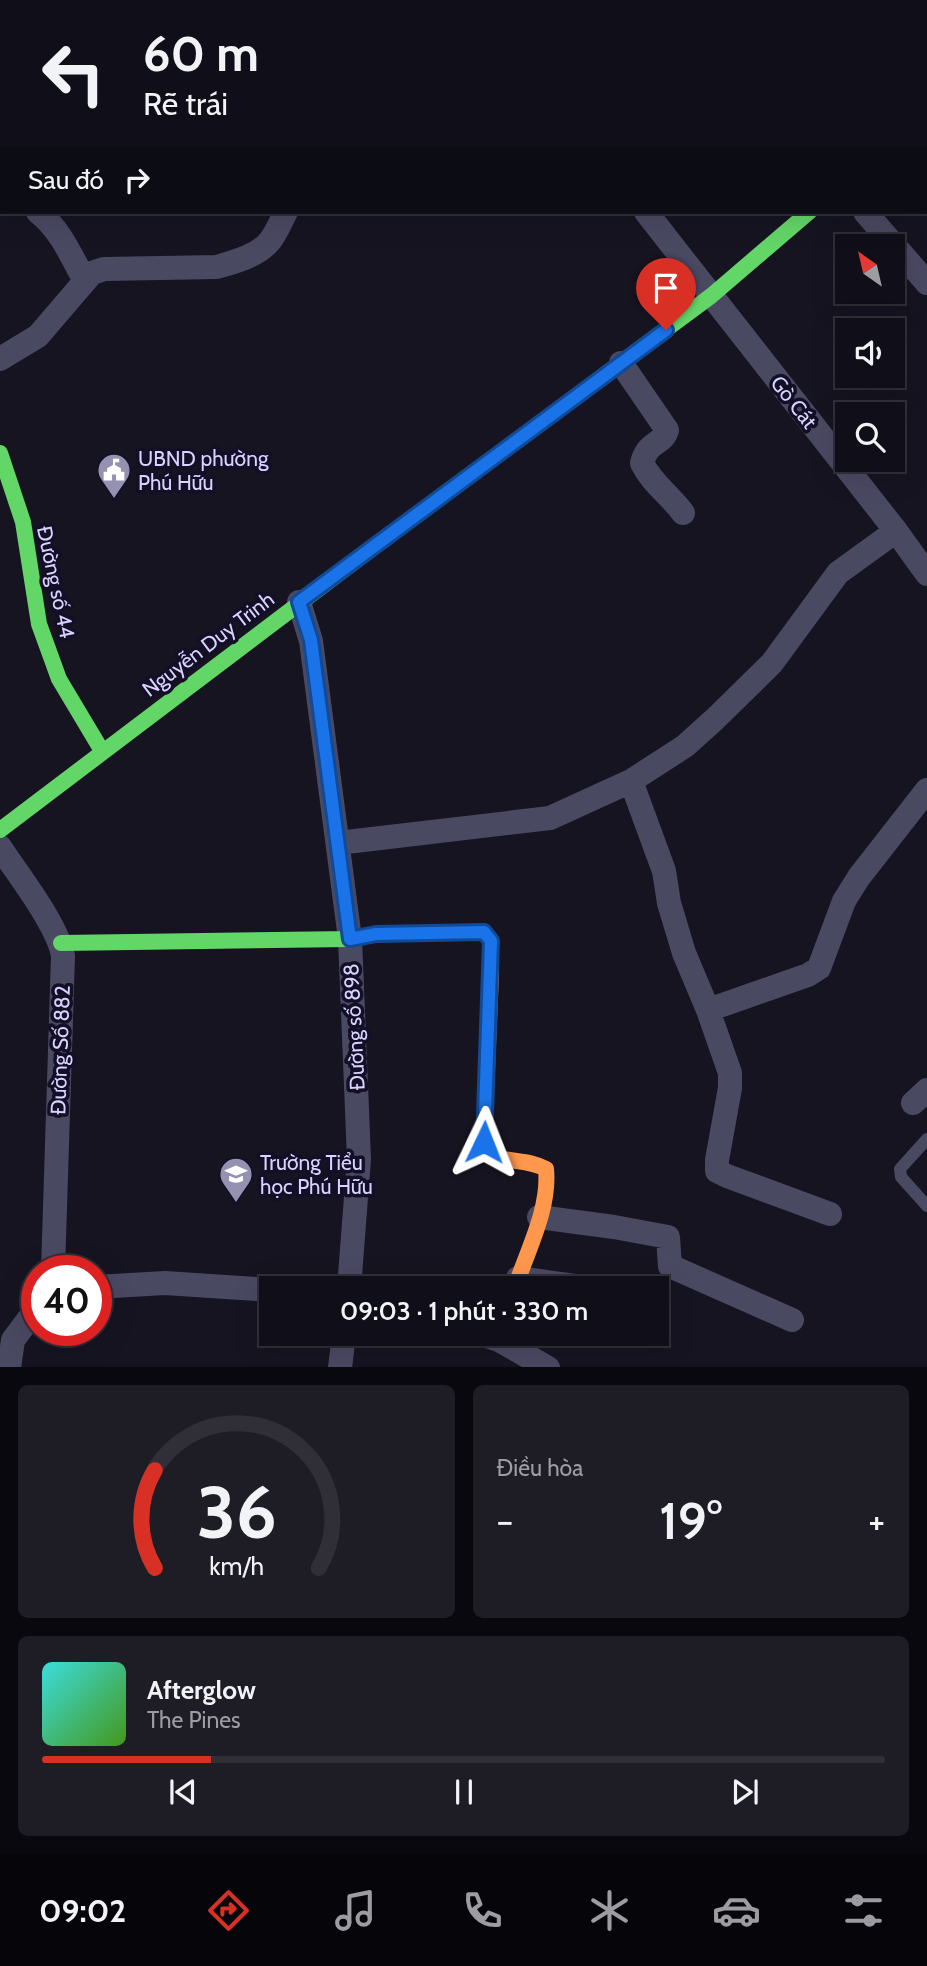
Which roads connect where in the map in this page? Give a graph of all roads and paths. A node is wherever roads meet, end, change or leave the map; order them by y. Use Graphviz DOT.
graph roads {
  1 [pos="40,214"];
  2 [pos="285,214"];
  3 [pos="648,214"];
  4 [pos="803,214"];
  5 [pos="867,214"];
  6 [pos="85,281"];
  7 [pos="927,284"];
  8 [pos="711,296"];
  9 [pos="0,359"];
  10 [pos="621,363"];
  11 [pos="0,453"];
  12 [pos="683,513"];
  13 [pos="896,531"];
  14 [pos="927,574"];
  15 [pos="299,602"];
  16 [pos="103,751"];
  17 [pos="631,781"];
  18 [pos="927,790"];
  19 [pos="0,830"];
  20 [pos="338,843"];
  21 [pos="0,847"];
  22 [pos="350,939"];
  23 [pos="61,943"];
  24 [pos="708,1010"];
  25 [pos="927,1139"];
  26 [pos="927,1206"];
  27 [pos="830,1214"];
  28 [pos="539,1217"];
  29 [pos="53,1255"];
  30 [pos="350,1276"];
  31 [pos="519,1276"];
  32 [pos="112,1286"];
  33 [pos="259,1289"];
  34 [pos="792,1320"];
  35 [pos="21,1329"];
  36 [pos="343,1346"];
  37 [pos="511,1346"];
  38 [pos="9,1367"];
  39 [pos="340,1367"];
  40 [pos="548,1367"];
  1 -- 6 [label="street"];
  2 -- 6 [label="street"];
  3 -- 8 [label="street, Gò Cát"];
  4 -- 8 [label="street, Nguyễn Duy Trinh"];
  5 -- 7 [label="street"];
  6 -- 9 [label="street"];
  8 -- 10 [label="street, Nguyễn Duy Trinh"];
  8 -- 13 [label="street, Gò Cát"];
  10 -- 12 [label="street"];
  10 -- 15 [label="street, Nguyễn Duy Trinh"];
  11 -- 16 [label="street, Đường số 44"];
  13 -- 14 [label="street, Gò Cát"];
  13 -- 17 [label="street"];
  15 -- 16 [label="street, Nguyễn Duy Trinh"];
  15 -- 20 [label="street, Đường số 898"];
  16 -- 19 [label="street, Nguyễn Duy Trinh"];
  17 -- 20 [label="street"];
  17 -- 24 [label="street"];
  18 -- 24 [label="street"];
  20 -- 22 [label="street, Đường số 898"];
  21 -- 23 [label="street"];
  22 -- 23 [label="street"];
  22 -- 28 [label="street"];
  22 -- 30 [label="street, Đường số 898"];
  23 -- 29 [label="street, Đường Số 882"];
  24 -- 27 [label="street"];
  25 -- 26 [label="lane"];
  28 -- 31 [label="street"];
  28 -- 34 [label="street"];
  32 -- 33 [label="street"];
  35 -- 38 [label="street"];
  36 -- 39 [label="street"];
  37 -- 40 [label="street"];
}
